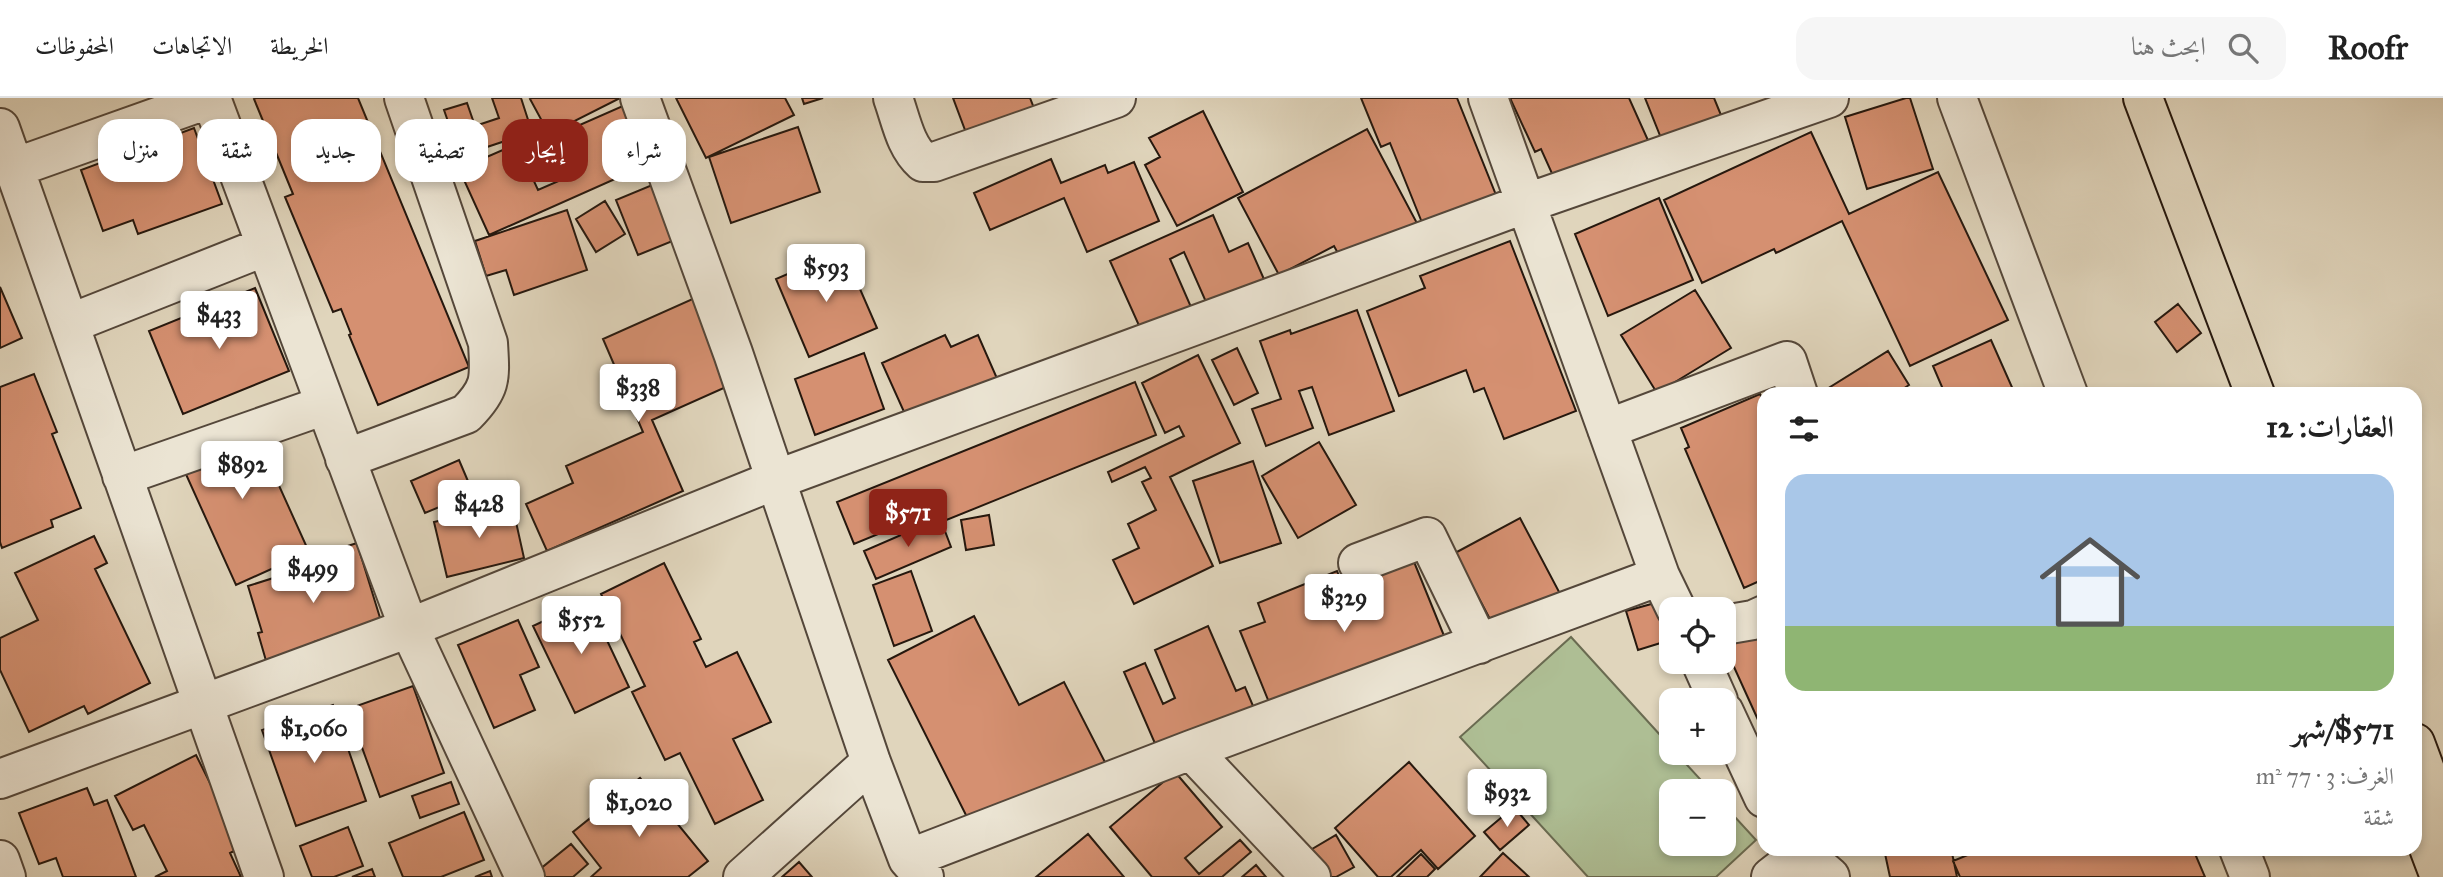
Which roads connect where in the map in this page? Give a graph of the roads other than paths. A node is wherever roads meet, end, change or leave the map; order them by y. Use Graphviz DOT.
graph roads {
  1 [pos="404,98"];
  2 [pos="640,98"];
  3 [pos="893,98"];
  4 [pos="1115,98"];
  5 [pos="1488,98"];
  6 [pos="1829,98"];
  7 [pos="1957,98"];
  8 [pos="2143,98"];
  9 [pos="2172,98"];
  10 [pos="0,128"];
  11 [pos="14,168"];
  12 [pos="1527,203"];
  13 [pos="265,246"];
  14 [pos="69,324"];
  15 [pos="1796,387"];
  16 [pos="2065,387"];
  17 [pos="2252,387"];
  18 [pos="2280,387"];
  19 [pos="325,405"];
  20 [pos="1607,429"];
  21 [pos="345,459"];
  22 [pos="122,476"];
  23 [pos="775,480"];
  24 [pos="1358,563"];
  25 [pos="1668,593"];
  26 [pos="1757,618"];
  27 [pos="1736,623"];
  28 [pos="409,628"];
  29 [pos="1479,644"];
  30 [pos="202,705"];
  31 [pos="1736,738"];
  32 [pos="1191,750"];
  33 [pos="871,762"];
  34 [pos="2422,762"];
  35 [pos="0,779"];
  36 [pos="1757,783"];
  37 [pos="2443,818"];
  38 [pos="2422,829"];
  39 [pos="2242,856"];
  40 [pos="1812,857"];
  41 [pos="0,860"];
  42 [pos="916,868"];
  43 [pos="6,877"];
  44 [pos="264,877"];
  45 [pos="525,877"];
  46 [pos="743,877"];
  47 [pos="1311,877"];
  48 [pos="1771,877"];
  49 [pos="2250,877"];
  50 [pos="2440,877"];
  1 -- 21 [label="street"];
  2 -- 23 [label="street"];
  3 -- 4 [label="street"];
  5 -- 12 [label="street"];
  6 -- 12 [label="street"];
  7 -- 16 [label="street"];
  8 -- 17 [label="main road"];
  9 -- 18 [label="main road"];
  10 -- 11 [label="street"];
  11 -- 13 [label="street"];
  11 -- 14 [label="street"];
  12 -- 20 [label="street"];
  12 -- 23 [label="street"];
  13 -- 14 [label="street"];
  13 -- 19 [label="street"];
  14 -- 22 [label="street"];
  15 -- 20 [label="street"];
  19 -- 21 [label="street"];
  19 -- 22 [label="street"];
  20 -- 25 [label="street"];
  21 -- 28 [label="street"];
  22 -- 30 [label="street"];
  23 -- 28 [label="street"];
  23 -- 33 [label="street"];
  24 -- 29 [label="street"];
  25 -- 29 [label="street"];
  26 -- 27 [label="street"];
  28 -- 30 [label="street"];
  28 -- 45 [label="street"];
  29 -- 32 [label="street"];
  30 -- 35 [label="street"];
  30 -- 44 [label="street"];
  31 -- 36 [label="street"];
  32 -- 42 [label="street"];
  32 -- 47 [label="street"];
  33 -- 42 [label="street"];
  33 -- 46 [label="street"];
  34 -- 37 [label="main road"];
  38 -- 50 [label="main road"];
  39 -- 49 [label="street"];
  40 -- 48 [label="street"];
  41 -- 43 [label="street"];
}
